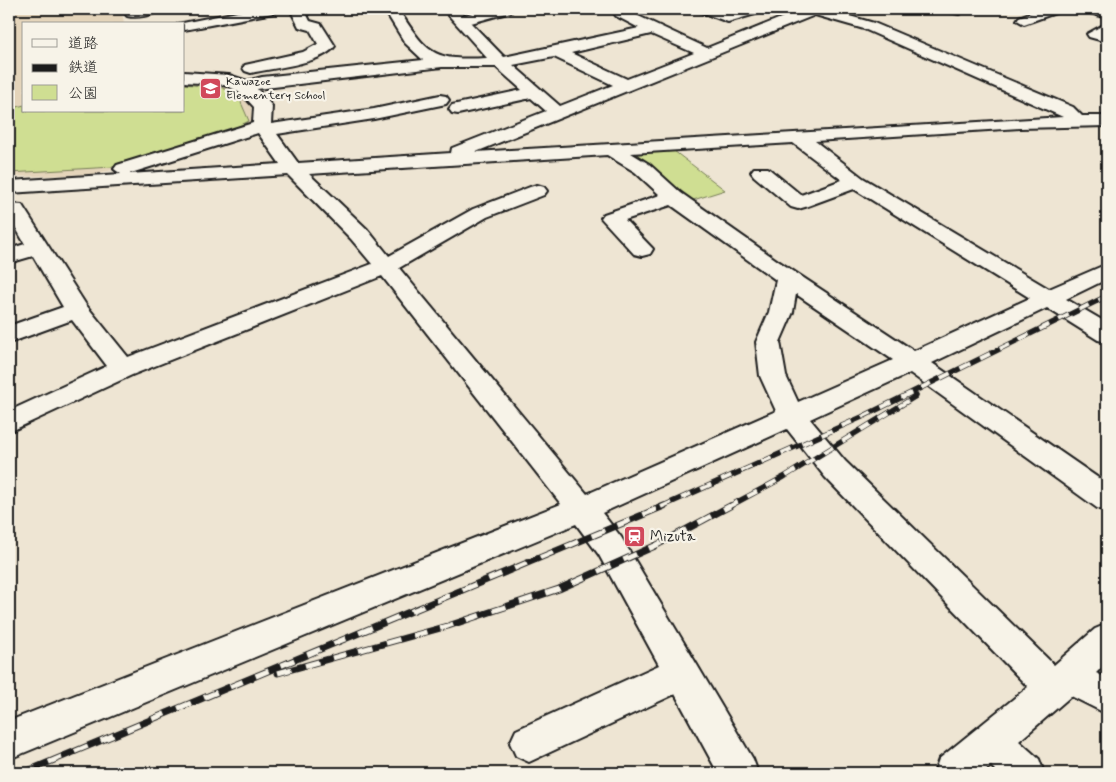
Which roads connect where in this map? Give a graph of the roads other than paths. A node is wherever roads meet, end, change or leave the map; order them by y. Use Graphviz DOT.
graph roads {
  1 [pos="153,9"];
  2 [pos="273,9"];
  3 [pos="297,9"];
  4 [pos="391,9"];
  5 [pos="450,9"];
  6 [pos="506,9"];
  7 [pos="637,9"];
  8 [pos="706,9"];
  9 [pos="756,9"];
  10 [pos="814,9"];
  11 [pos="1053,9"];
  12 [pos="1092,9"];
  13 [pos="1107,14"];
  14 [pos="131,15"];
  15 [pos="1024,20"];
  16 [pos="460,21"];
  17 [pos="185,26"];
  18 [pos="1107,27"];
  19 [pos="653,29"];
  20 [pos="1107,38"];
  21 [pos="554,51"];
  22 [pos="709,54"];
  23 [pos="441,62"];
  24 [pos="500,62"];
  25 [pos="185,77"];
  26 [pos="221,78"];
  27 [pos="626,85"];
  28 [pos="246,87"];
  29 [pos="534,92"];
  30 [pos="440,100"];
  31 [pos="458,109"];
  32 [pos="558,113"];
  33 [pos="1077,121"];
  34 [pos="1107,121"];
  35 [pos="264,128"];
  36 [pos="797,137"];
  37 [pos="612,150"];
  38 [pos="438,161"];
  39 [pos="292,168"];
  40 [pos="761,172"];
  41 [pos="98,181"];
  42 [pos="77,182"];
  43 [pos="856,182"];
  44 [pos="9,187"];
  45 [pos="537,191"];
  46 [pos="674,197"];
  47 [pos="12,210"];
  48 [pos="37,247"];
  49 [pos="642,249"];
  50 [pos="9,256"];
  51 [pos="386,267"];
  52 [pos="1107,271"];
  53 [pos="788,277"];
  54 [pos="1047,297"];
  55 [pos="77,310"];
  56 [pos="1107,334"];
  57 [pos="9,336"];
  58 [pos="912,362"];
  59 [pos="123,369"];
  60 [pos="792,415"];
  61 [pos="9,422"];
  62 [pos="1107,500"];
  63 [pos="582,509"];
  64 [pos="1107,640"];
  65 [pos="683,672"];
  66 [pos="1061,682"];
  67 [pos="1107,697"];
  68 [pos="9,740"];
  69 [pos="990,740"];
  70 [pos="529,743"];
  71 [pos="740,773"];
  72 [pos="953,773"];
  73 [pos="1025,773"];
  1 -- 14 [label="street"];
  2 -- 17 [label="street"];
  3 -- 26 [label="street"];
  4 -- 23 [label="street"];
  5 -- 16 [label="street"];
  6 -- 16 [label="street"];
  7 -- 19 [label="street"];
  8 -- 9 [label="street"];
  10 -- 22 [label="street"];
  10 -- 33 [label="street"];
  11 -- 15 [label="street"];
  12 -- 13 [label="street"];
  16 -- 24 [label="street"];
  18 -- 20 [label="street"];
  19 -- 21 [label="street"];
  19 -- 22 [label="street"];
  21 -- 24 [label="street"];
  21 -- 27 [label="street"];
  22 -- 27 [label="street"];
  23 -- 24 [label="street"];
  23 -- 28 [label="street"];
  24 -- 29 [label="street"];
  25 -- 26 [label="street"];
  26 -- 28 [label="street"];
  27 -- 32 [label="street"];
  28 -- 35 [label="street"];
  29 -- 31 [label="street"];
  29 -- 32 [label="street"];
  30 -- 35 [label="street"];
  32 -- 38 [label="street"];
  33 -- 34 [label="street"];
  33 -- 36 [label="street"];
  35 -- 39 [label="street"];
  35 -- 41 [label="street"];
  36 -- 37 [label="street"];
  36 -- 43 [label="street"];
  37 -- 38 [label="street"];
  37 -- 46 [label="street"];
  38 -- 39 [label="street"];
  39 -- 41 [label="street"];
  39 -- 51 [label="street"];
  40 -- 43 [label="street"];
  41 -- 42 [label="street"];
  42 -- 44 [label="street"];
  42 -- 47 [label="street"];
  43 -- 54 [label="street"];
  45 -- 51 [label="street"];
  46 -- 49 [label="street"];
  46 -- 53 [label="street"];
  47 -- 48 [label="street"];
  48 -- 50 [label="street"];
  48 -- 55 [label="street"];
  51 -- 59 [label="street"];
  51 -- 63 [label="street"];
  52 -- 54 [label="street"];
  53 -- 58 [label="street"];
  53 -- 60 [label="street"];
  54 -- 56 [label="street"];
  54 -- 58 [label="street"];
  55 -- 57 [label="street"];
  55 -- 59 [label="street"];
  58 -- 60 [label="street"];
  58 -- 62 [label="street"];
  59 -- 61 [label="street"];
  60 -- 63 [label="street"];
  60 -- 66 [label="street"];
  63 -- 65 [label="street"];
  63 -- 68 [label="street"];
  64 -- 66 [label="street"];
  65 -- 70 [label="street"];
  65 -- 71 [label="street"];
  66 -- 67 [label="street"];
  66 -- 69 [label="street"];
  69 -- 72 [label="street"];
  69 -- 73 [label="street"];
}
